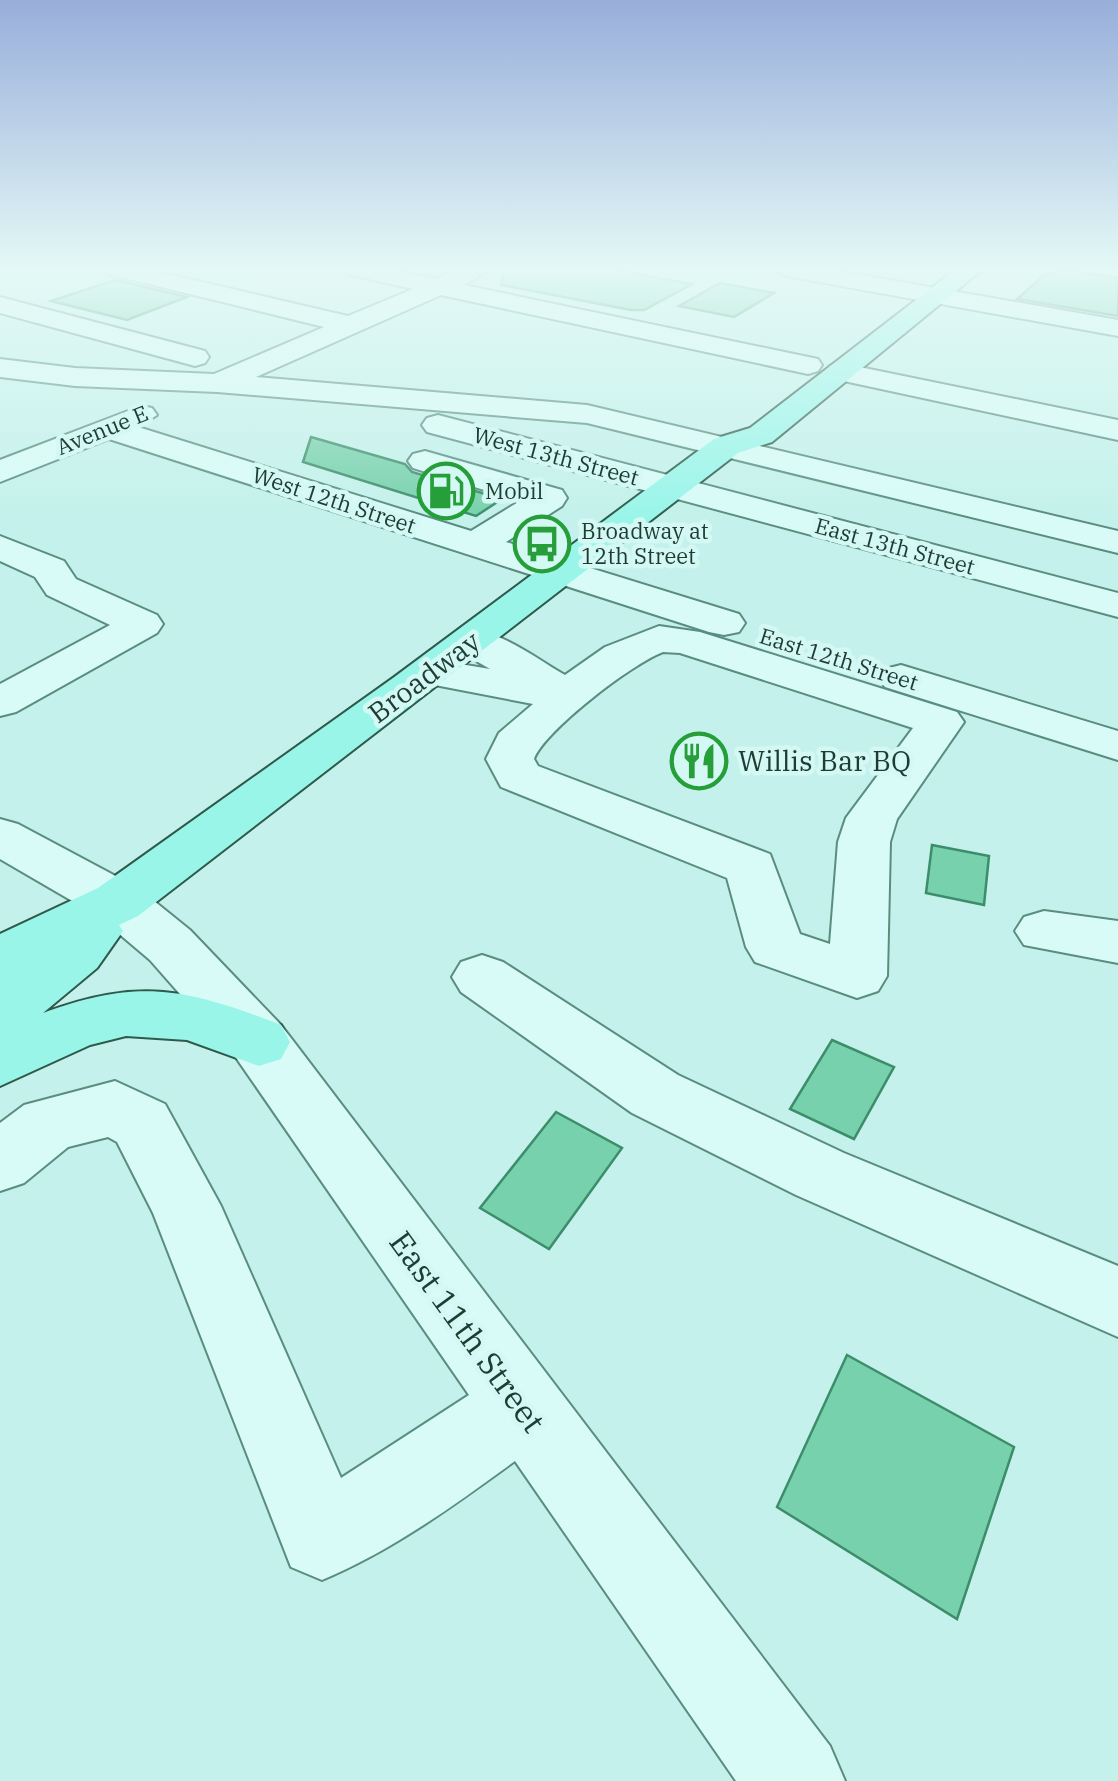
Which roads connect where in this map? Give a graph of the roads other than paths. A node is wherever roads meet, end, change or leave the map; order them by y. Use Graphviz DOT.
graph roads {
  1 [pos="177,352"];
  2 [pos="288,352"];
  3 [pos="748,352"];
  4 [pos="827,352"];
  5 [pos="865,352"];
  6 [pos="909,352"];
  7 [pos="195,357"];
  8 [pos="808,365"];
  9 [pos="0,368"];
  10 [pos="840,372"];
  11 [pos="217,383"];
  12 [pos="920,389"];
  13 [pos="438,425"];
  14 [pos="107,428"];
  15 [pos="1118,430"];
  16 [pos="474,434"];
  17 [pos="761,435"];
  18 [pos="726,436"];
  19 [pos="273,445"];
  20 [pos="229,467"];
  21 [pos="0,472"];
  22 [pos="673,487"];
  23 [pos="444,494"];
  24 [pos="1118,521"];
  25 [pos="1118,542"];
  26 [pos="0,547"];
  27 [pos="561,572"];
  28 [pos="1118,606"];
  29 [pos="472,640"];
  30 [pos="430,672"];
  31 [pos="571,697"];
  32 [pos="0,702"];
  33 [pos="950,709"];
  34 [pos="1118,746"];
  35 [pos="0,836"];
  36 [pos="118,902"];
  37 [pos="1044,931"];
  38 [pos="1118,942"];
  39 [pos="0,962"];
  40 [pos="482,976"];
  41 [pos="0,1014"];
  42 [pos="259,1042"];
  43 [pos="0,1060"];
  44 [pos="0,1162"];
  45 [pos="1118,1302"];
  46 [pos="521,1407"];
  47 [pos="796,1781"];
  1 -- 7 [label="street"];
  2 -- 11 [label="street, Avenue E"];
  3 -- 8 [label="street"];
  4 -- 8 [label="main road, Broadway"];
  5 -- 10 [label="main road, Broadway"];
  6 -- 12 [label="street"];
  8 -- 18 [label="main road, Broadway"];
  9 -- 11 [label="street"];
  10 -- 12 [label="street"];
  10 -- 17 [label="main road, Broadway"];
  11 -- 14 [label="street, Avenue E"];
  11 -- 18 [label="street"];
  12 -- 15 [label="street"];
  13 -- 16 [label="street, West 13th Street"];
  14 -- 20 [label="street, West 12th Street"];
  14 -- 21 [label="street, Avenue E"];
  16 -- 22 [label="street, West 13th Street"];
  16 -- 23 [label="street"];
  17 -- 18 [label="main road, Broadway"];
  17 -- 24 [label="street"];
  18 -- 22 [label="main road, Broadway"];
  18 -- 25 [label="street"];
  19 -- 20 [label="street"];
  20 -- 23 [label="street, West 12th Street"];
  22 -- 27 [label="main road, Broadway"];
  22 -- 28 [label="street, East 13th Street"];
  23 -- 27 [label="street, West 12th Street"];
  26 -- 32 [label="street"];
  27 -- 29 [label="main road, Broadway"];
  27 -- 33 [label="street, East 12th Street"];
  29 -- 30 [label="main road, Broadway"];
  29 -- 31 [label="street"];
  30 -- 31 [label="street"];
  30 -- 36 [label="main road, Broadway"];
  31 -- 33 [label="street"];
  31 -- 33 [label="street"];
  33 -- 34 [label="street, East 12th Street"];
  35 -- 36 [label="street, East 11th Street"];
  36 -- 39 [label="main road, Broadway"];
  36 -- 41 [label="main road, Broadway"];
  36 -- 42 [label="street, East 11th Street"];
  37 -- 38 [label="street"];
  40 -- 45 [label="street"];
  42 -- 43 [label="main road"];
  42 -- 46 [label="street, East 11th Street"];
  44 -- 46 [label="street"];
  46 -- 47 [label="street, East 11th Street"];
}
